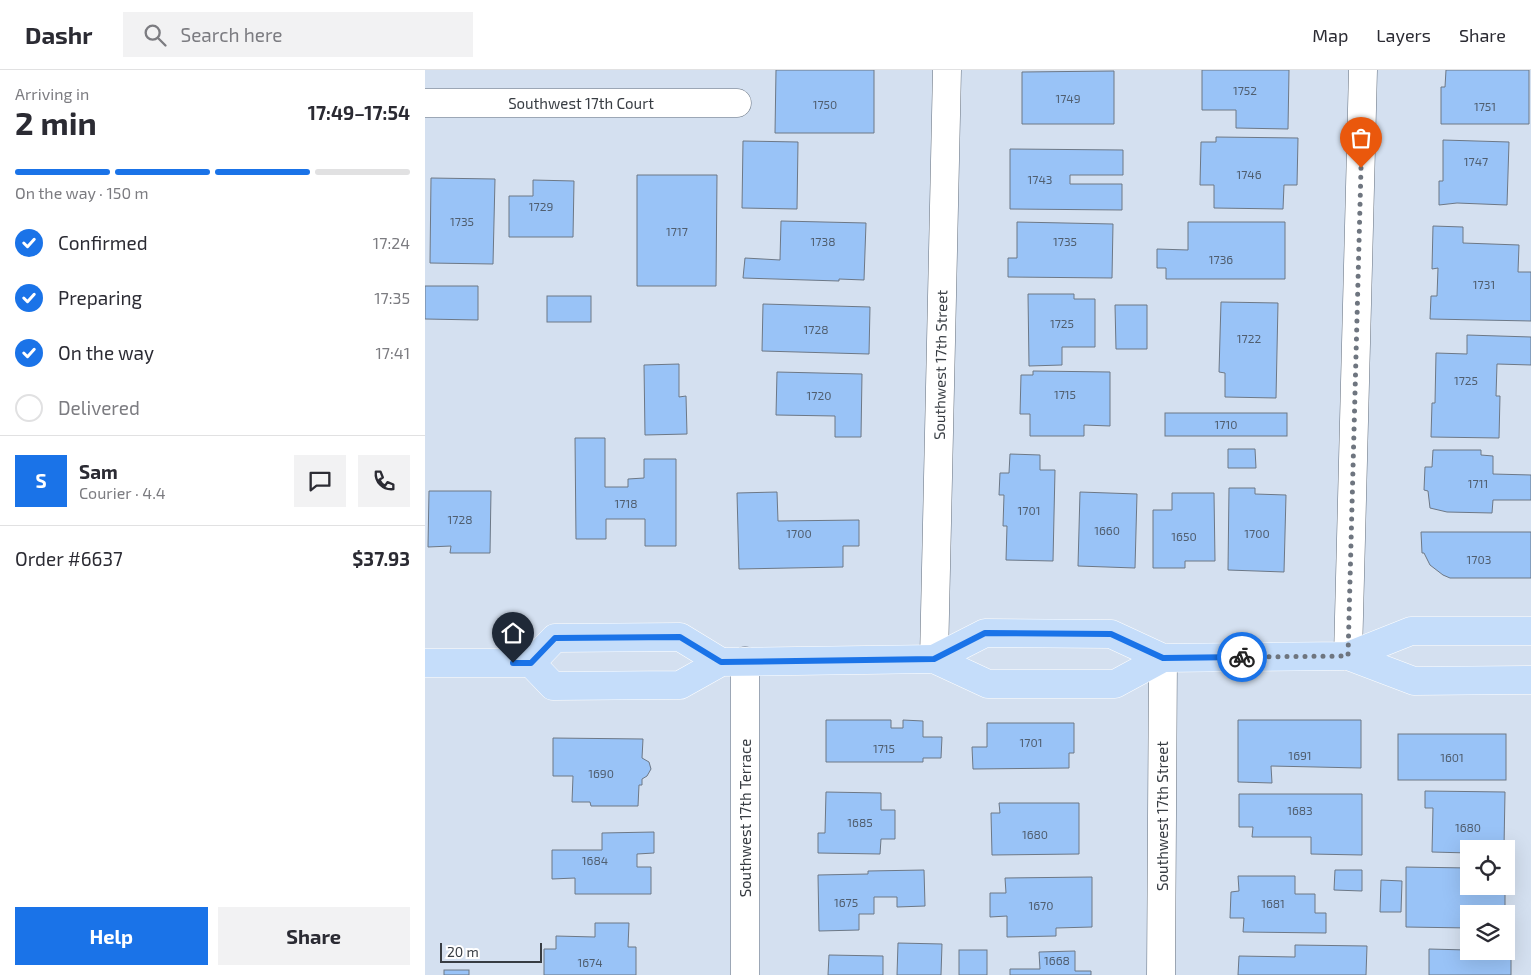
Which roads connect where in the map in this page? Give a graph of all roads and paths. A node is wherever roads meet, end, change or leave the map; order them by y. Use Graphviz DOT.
graph roads {
  1 [pos="947,70"];
  2 [pos="1363,70"];
  3 [pos="425,103"];
  4 [pos="737,103"];
  5 [pos="1531,631"];
  6 [pos="1348,656"];
  7 [pos="1163,658"];
  8 [pos="934,659"];
  9 [pos="733,662"];
  10 [pos="425,663"];
  11 [pos="531,663"];
  12 [pos="1531,680"];
  13 [pos="745,975"];
  14 [pos="1161,975"];
  1 -- 8 [label="street, Southwest 17th Street"];
  2 -- 6 [label="street"];
  3 -- 4 [label="street, Southwest 17th Court"];
  5 -- 6 [label="main road"];
  6 -- 7 [label="main road"];
  6 -- 12 [label="main road"];
  7 -- 8 [label="main road"];
  7 -- 8 [label="main road"];
  7 -- 14 [label="street, Southwest 17th Street"];
  8 -- 9 [label="main road"];
  9 -- 11 [label="main road"];
  9 -- 11 [label="main road"];
  9 -- 13 [label="street, Southwest 17th Terrace"];
  10 -- 11 [label="main road"];
}
